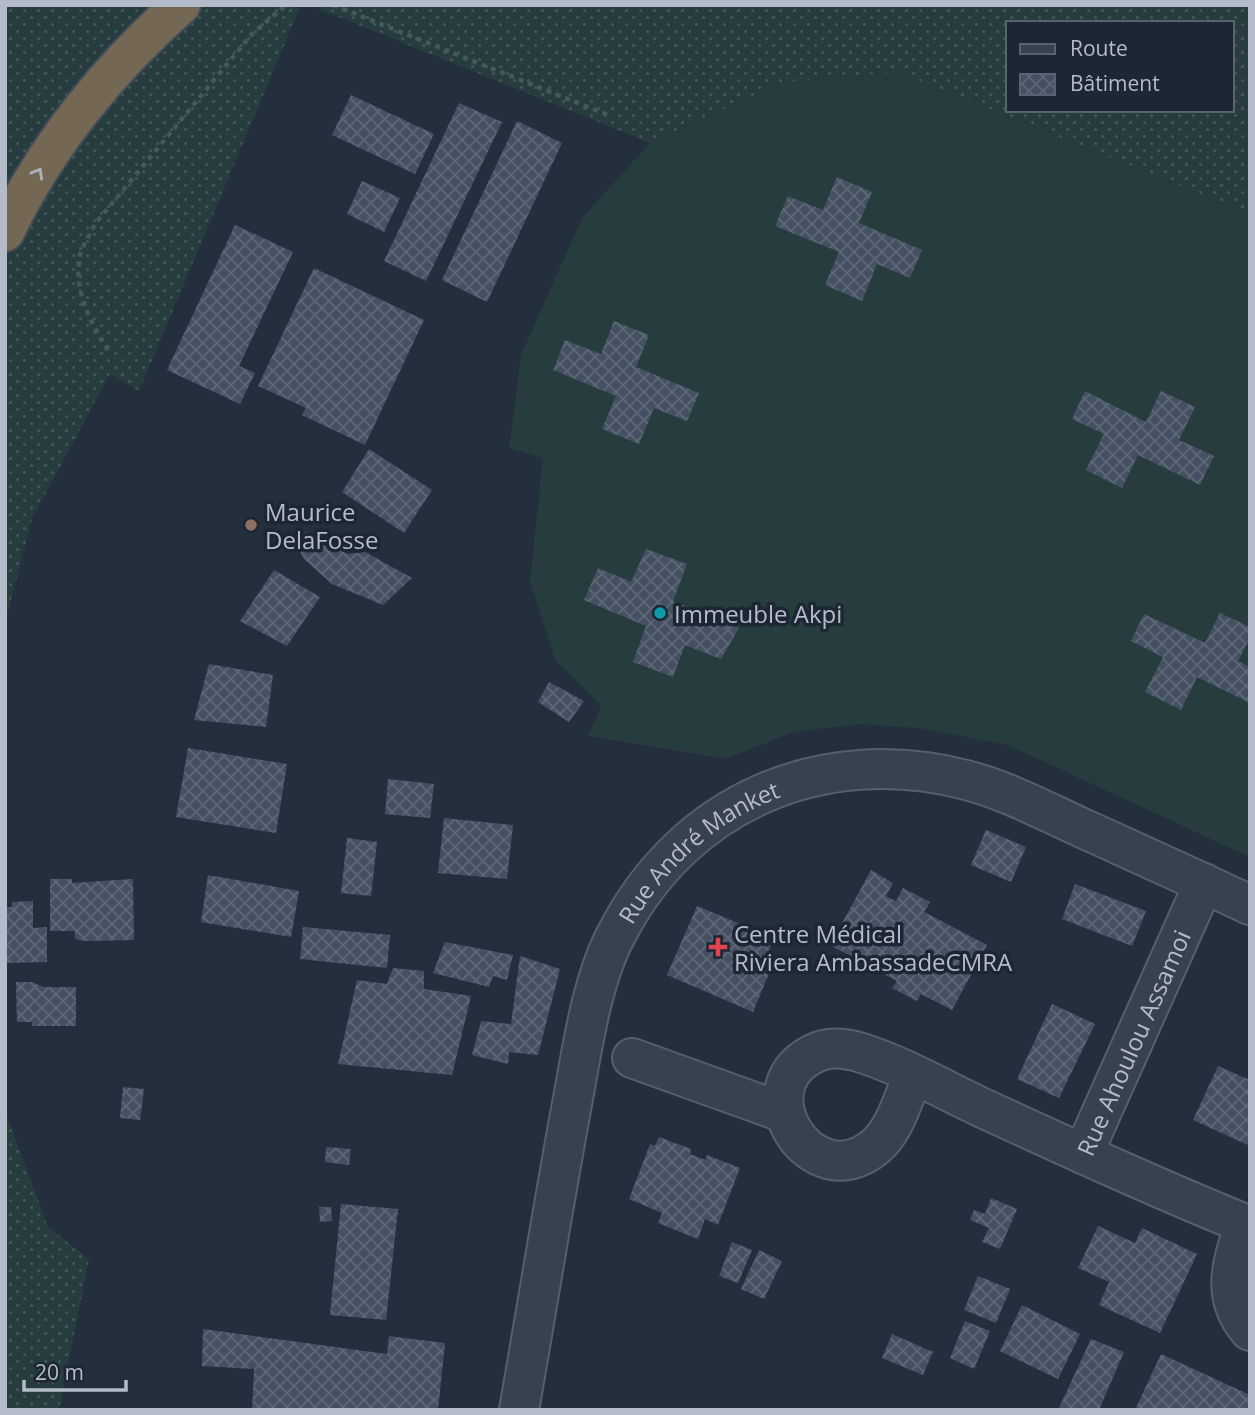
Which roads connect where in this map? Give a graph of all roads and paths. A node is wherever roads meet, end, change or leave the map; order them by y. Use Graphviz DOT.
graph roads {
  1 [pos="181,5"];
  2 [pos="286,5"];
  3 [pos="334,5"];
  4 [pos="608,114"];
  5 [pos="5,232"];
  6 [pos="108,350"];
  7 [pos="1204,883"];
  8 [pos="1250,905"];
  9 [pos="632,1058"];
  10 [pos="913,1076"];
  11 [pos="785,1113"];
  12 [pos="1083,1154"];
  13 [pos="1247,1225"];
  14 [pos="1250,1331"];
  15 [pos="519,1410"];
  5 -- 1 [label="highway, one-way"];
  2 -- 6 [label="path"];
  3 -- 4 [label="path"];
  7 -- 8 [label="street, Rue André Manket"];
  7 -- 12 [label="street, Rue Ahoulou Assamoi"];
  7 -- 15 [label="street, Rue André Manket"];
  9 -- 11 [label="street"];
  10 -- 11 [label="street"];
  10 -- 11 [label="street"];
  10 -- 12 [label="street"];
  12 -- 13 [label="street, Rue Ahoulou Assamoi"];
  13 -- 14 [label="street, Rue Ahoulou Assamoi"];
}
